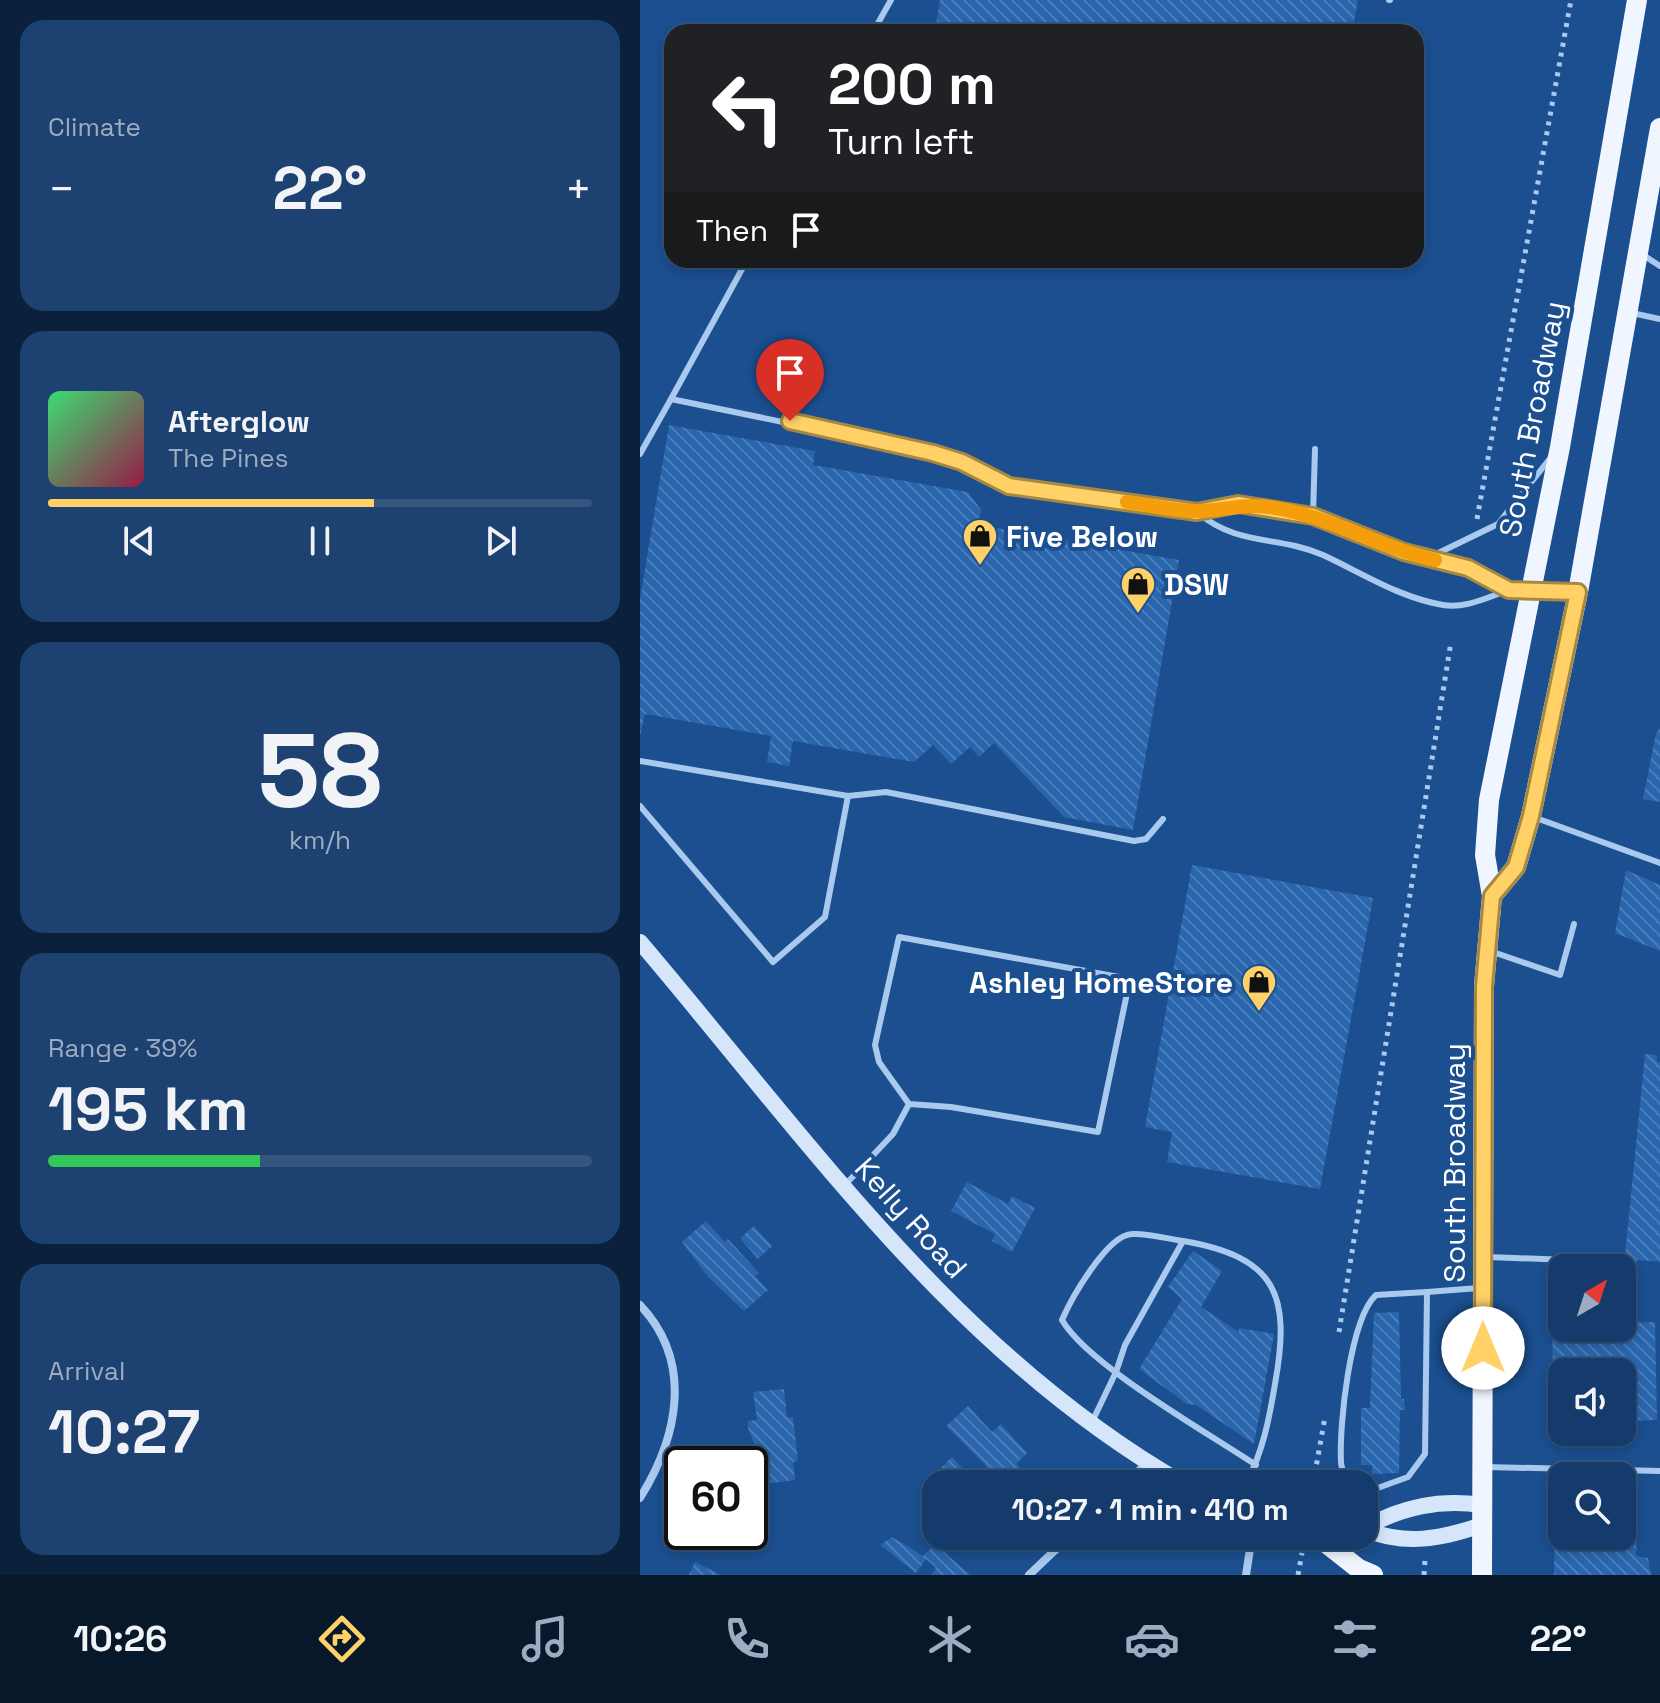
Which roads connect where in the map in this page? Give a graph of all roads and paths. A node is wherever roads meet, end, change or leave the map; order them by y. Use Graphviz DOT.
graph roads {
  1 [pos="891,0"];
  2 [pos="1571,0"];
  3 [pos="1637,0"];
  4 [pos="878,24"];
  5 [pos="1660,128"];
  6 [pos="1638,251"];
  7 [pos="1660,266"];
  8 [pos="743,268"];
  9 [pos="1627,312"];
  10 [pos="1660,319"];
  11 [pos="671,399"];
  12 [pos="1560,447"];
  13 [pos="1315,449"];
  14 [pos="640,454"];
  15 [pos="1197,512"];
  16 [pos="1313,516"];
  17 [pos="1474,536"];
  18 [pos="1428,558"];
  19 [pos="1519,592"];
  20 [pos="1578,592"];
  21 [pos="1451,642"];
  22 [pos="640,761"];
  23 [pos="848,796"];
  24 [pos="640,806"];
  25 [pos="1531,816"];
  26 [pos="1163,819"];
  27 [pos="1660,863"];
  28 [pos="1492,896"];
  29 [pos="1574,924"];
  30 [pos="640,942"];
  31 [pos="1485,949"];
  32 [pos="646,960"];
  33 [pos="909,1104"];
  34 [pos="844,1186"];
  35 [pos="1183,1241"];
  36 [pos="1484,1257"];
  37 [pos="1548,1259"];
  38 [pos="1484,1288"];
  39 [pos="1427,1292"];
  40 [pos="640,1305"];
  41 [pos="1337,1346"];
  42 [pos="1116,1372"];
  43 [pos="1326,1407"];
  44 [pos="1091,1425"];
  45 [pos="1147,1463"];
  46 [pos="1256,1465"];
  47 [pos="1483,1467"];
  48 [pos="1140,1470"];
  49 [pos="1159,1470"];
  50 [pos="1253,1470"];
  51 [pos="1315,1470"];
  52 [pos="1343,1470"];
  53 [pos="1660,1471"];
  54 [pos="1378,1488"];
  55 [pos="640,1498"];
  56 [pos="1482,1515"];
  57 [pos="1378,1523"];
  58 [pos="1378,1535"];
  59 [pos="1055,1550"];
  60 [pos="1250,1550"];
  61 [pos="1334,1550"];
  62 [pos="1425,1560"];
  63 [pos="1363,1573"];
  64 [pos="1029,1575"];
  65 [pos="1246,1575"];
  66 [pos="1424,1575"];
  67 [pos="1482,1575"];
  1 -- 4 [label="lane"];
  2 -- 17 [label="path"];
  3 -- 12 [label="main road, South Broadway"];
  5 -- 6 [label="main road"];
  6 -- 7 [label="lane"];
  6 -- 9 [label="main road"];
  8 -- 11 [label="lane"];
  9 -- 10 [label="lane"];
  9 -- 20 [label="main road"];
  11 -- 14 [label="lane"];
  11 -- 15 [label="lane"];
  12 -- 17 [label="lane"];
  12 -- 19 [label="main road, South Broadway"];
  13 -- 16 [label="lane"];
  15 -- 16 [label="lane"];
  15 -- 19 [label="lane"];
  16 -- 18 [label="lane"];
  17 -- 18 [label="lane"];
  18 -- 19 [label="lane"];
  19 -- 20 [label="lane"];
  19 -- 28 [label="main road, South Broadway"];
  20 -- 25 [label="main road"];
  21 -- 41 [label="path"];
  22 -- 23 [label="lane"];
  23 -- 24 [label="lane"];
  23 -- 26 [label="lane"];
  25 -- 27 [label="lane"];
  25 -- 28 [label="main road"];
  28 -- 31 [label="main road, South Broadway"];
  29 -- 31 [label="lane"];
  30 -- 32 [label="street, Kelly Road"];
  31 -- 36 [label="main road, South Broadway"];
  32 -- 34 [label="street, Kelly Road"];
  33 -- 33 [label="lane"];
  33 -- 34 [label="lane"];
  34 -- 44 [label="street, Kelly Road"];
  35 -- 42 [label="lane"];
  35 -- 42 [label="lane"];
  35 -- 46 [label="lane"];
  36 -- 37 [label="lane"];
  36 -- 38 [label="main road, South Broadway"];
  38 -- 39 [label="lane"];
  38 -- 47 [label="main road, South Broadway"];
  39 -- 52 [label="lane"];
  39 -- 54 [label="lane"];
  40 -- 55 [label="street"];
  42 -- 44 [label="lane"];
  42 -- 46 [label="lane"];
  43 -- 51 [label="path"];
  44 -- 45 [label="street, Kelly Road"];
  45 -- 48 [label="street"];
  45 -- 49 [label="street, Kelly Road"];
  46 -- 50 [label="lane"];
  47 -- 53 [label="lane"];
  47 -- 56 [label="main road, South Broadway"];
  56 -- 57 [label="street"];
  56 -- 58 [label="street"];
  56 -- 67 [label="main road, South Broadway"];
  59 -- 64 [label="street"];
  60 -- 65 [label="street"];
  61 -- 63 [label="main road"];
  62 -- 66 [label="path"];
}
